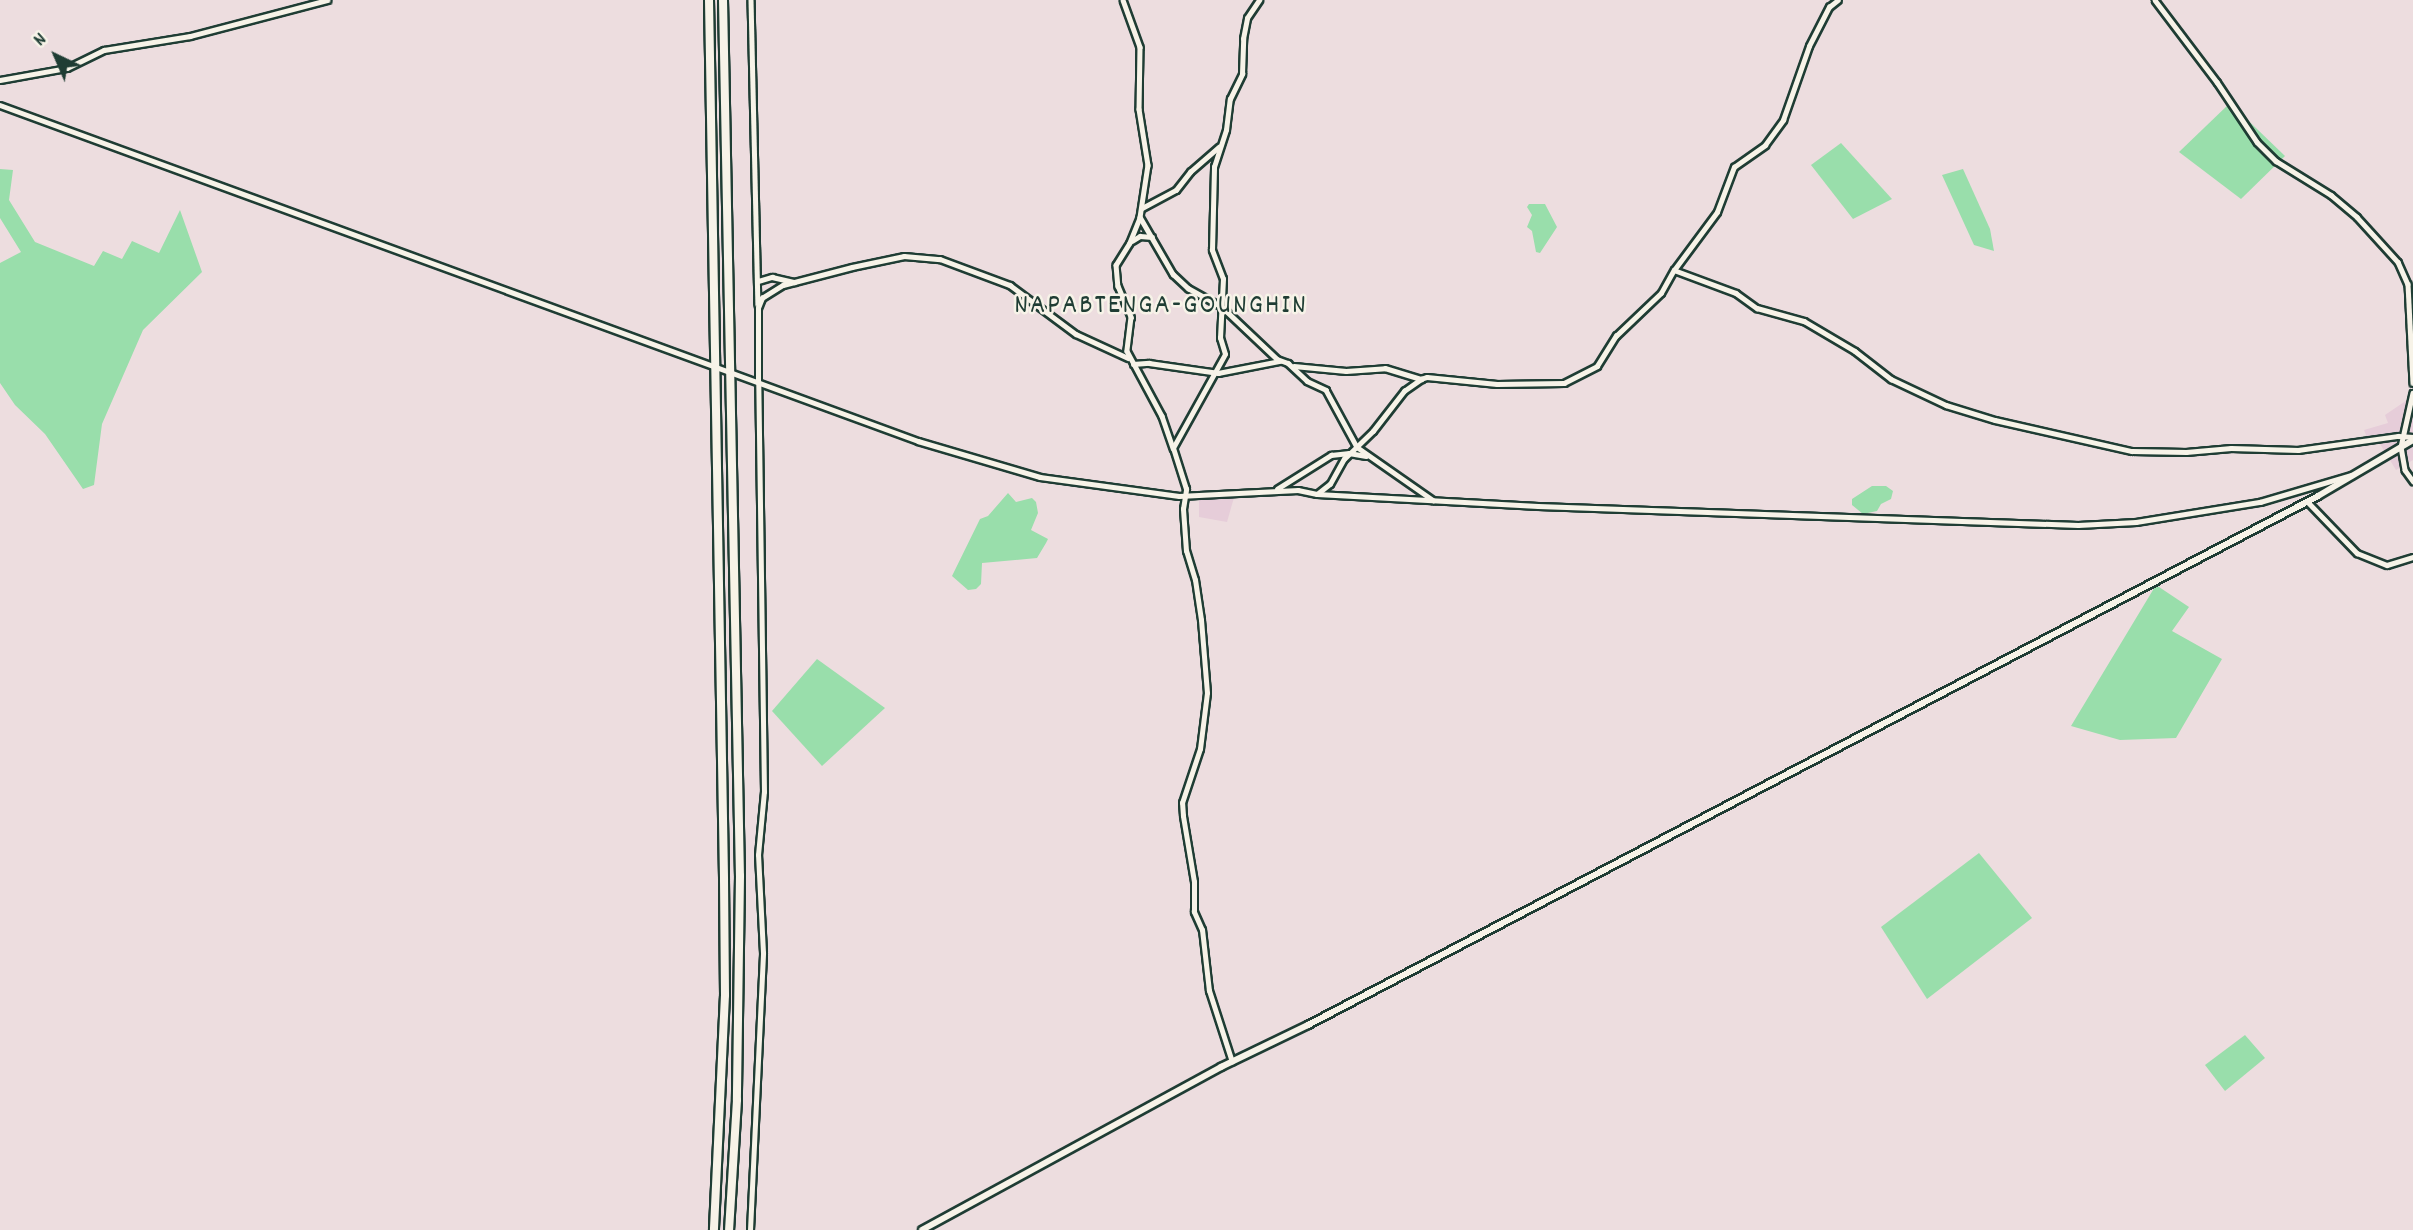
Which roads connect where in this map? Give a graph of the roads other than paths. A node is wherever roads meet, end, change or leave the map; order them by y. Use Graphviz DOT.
graph roads {
  1 [pos="327,0"];
  2 [pos="709,0"];
  3 [pos="723,0"];
  4 [pos="751,0"];
  5 [pos="1123,0"];
  6 [pos="1259,0"];
  7 [pos="1838,0"];
  8 [pos="2155,0"];
  9 [pos="0,80"];
  10 [pos="0,105"];
  11 [pos="1220,146"];
  12 [pos="1142,209"];
  13 [pos="1140,217"];
  14 [pos="1153,237"];
  15 [pos="1130,243"];
  16 [pos="1674,270"];
  17 [pos="758,281"];
  18 [pos="794,282"];
  19 [pos="1221,306"];
  20 [pos="758,309"];
  21 [pos="1128,358"];
  22 [pos="1280,360"];
  23 [pos="1132,364"];
  24 [pos="715,365"];
  25 [pos="1293,366"];
  26 [pos="729,370"];
  27 [pos="1218,373"];
  28 [pos="1421,379"];
  29 [pos="758,382"];
  30 [pos="2413,383"];
  31 [pos="2413,393"];
  32 [pos="2405,436"];
  33 [pos="2413,438"];
  34 [pos="1356,446"];
  35 [pos="2401,447"];
  36 [pos="1173,448"];
  37 [pos="1349,453"];
  38 [pos="1370,457"];
  39 [pos="2351,475"];
  40 [pos="2413,481"];
  41 [pos="1276,490"];
  42 [pos="1317,494"];
  43 [pos="1186,496"];
  44 [pos="1434,501"];
  45 [pos="2308,502"];
  46 [pos="2413,557"];
  47 [pos="1233,1062"];
  48 [pos="714,1230"];
  49 [pos="729,1230"];
  50 [pos="750,1230"];
  51 [pos="922,1230"];
  1 -- 9 [label="street"];
  2 -- 24 [label="highway"];
  3 -- 26 [label="highway"];
  4 -- 17 [label="street"];
  5 -- 12 [label="street"];
  6 -- 11 [label="street"];
  7 -- 16 [label="street"];
  8 -- 30 [label="street"];
  10 -- 24 [label="street"];
  11 -- 12 [label="street"];
  11 -- 19 [label="street"];
  12 -- 13 [label="street"];
  13 -- 14 [label="street"];
  13 -- 15 [label="street"];
  14 -- 15 [label="street"];
  14 -- 19 [label="street"];
  15 -- 21 [label="street"];
  16 -- 28 [label="street"];
  16 -- 32 [label="street"];
  17 -- 18 [label="street"];
  17 -- 20 [label="street"];
  18 -- 20 [label="street"];
  18 -- 21 [label="street"];
  19 -- 22 [label="street"];
  19 -- 27 [label="street"];
  20 -- 29 [label="street"];
  21 -- 23 [label="street"];
  22 -- 25 [label="street"];
  22 -- 27 [label="street"];
  23 -- 27 [label="street"];
  23 -- 36 [label="street"];
  24 -- 26 [label="street"];
  24 -- 48 [label="highway"];
  25 -- 28 [label="street"];
  25 -- 34 [label="street"];
  26 -- 29 [label="street"];
  26 -- 49 [label="highway"];
  27 -- 36 [label="street"];
  28 -- 34 [label="street"];
  29 -- 43 [label="street"];
  29 -- 50 [label="street"];
  31 -- 32 [label="street"];
  32 -- 33 [label="street"];
  32 -- 35 [label="street"];
  33 -- 35 [label="street"];
  34 -- 37 [label="street"];
  34 -- 38 [label="street"];
  35 -- 39 [label="street"];
  35 -- 40 [label="street"];
  36 -- 43 [label="street"];
  37 -- 38 [label="street"];
  37 -- 41 [label="street"];
  37 -- 42 [label="street"];
  38 -- 44 [label="street"];
  39 -- 44 [label="street"];
  39 -- 45 [label="street"];
  41 -- 42 [label="street"];
  41 -- 43 [label="street"];
  42 -- 44 [label="street"];
  43 -- 47 [label="street"];
  45 -- 46 [label="street"];
  45 -- 47 [label="street"];
  47 -- 51 [label="street"];
}
